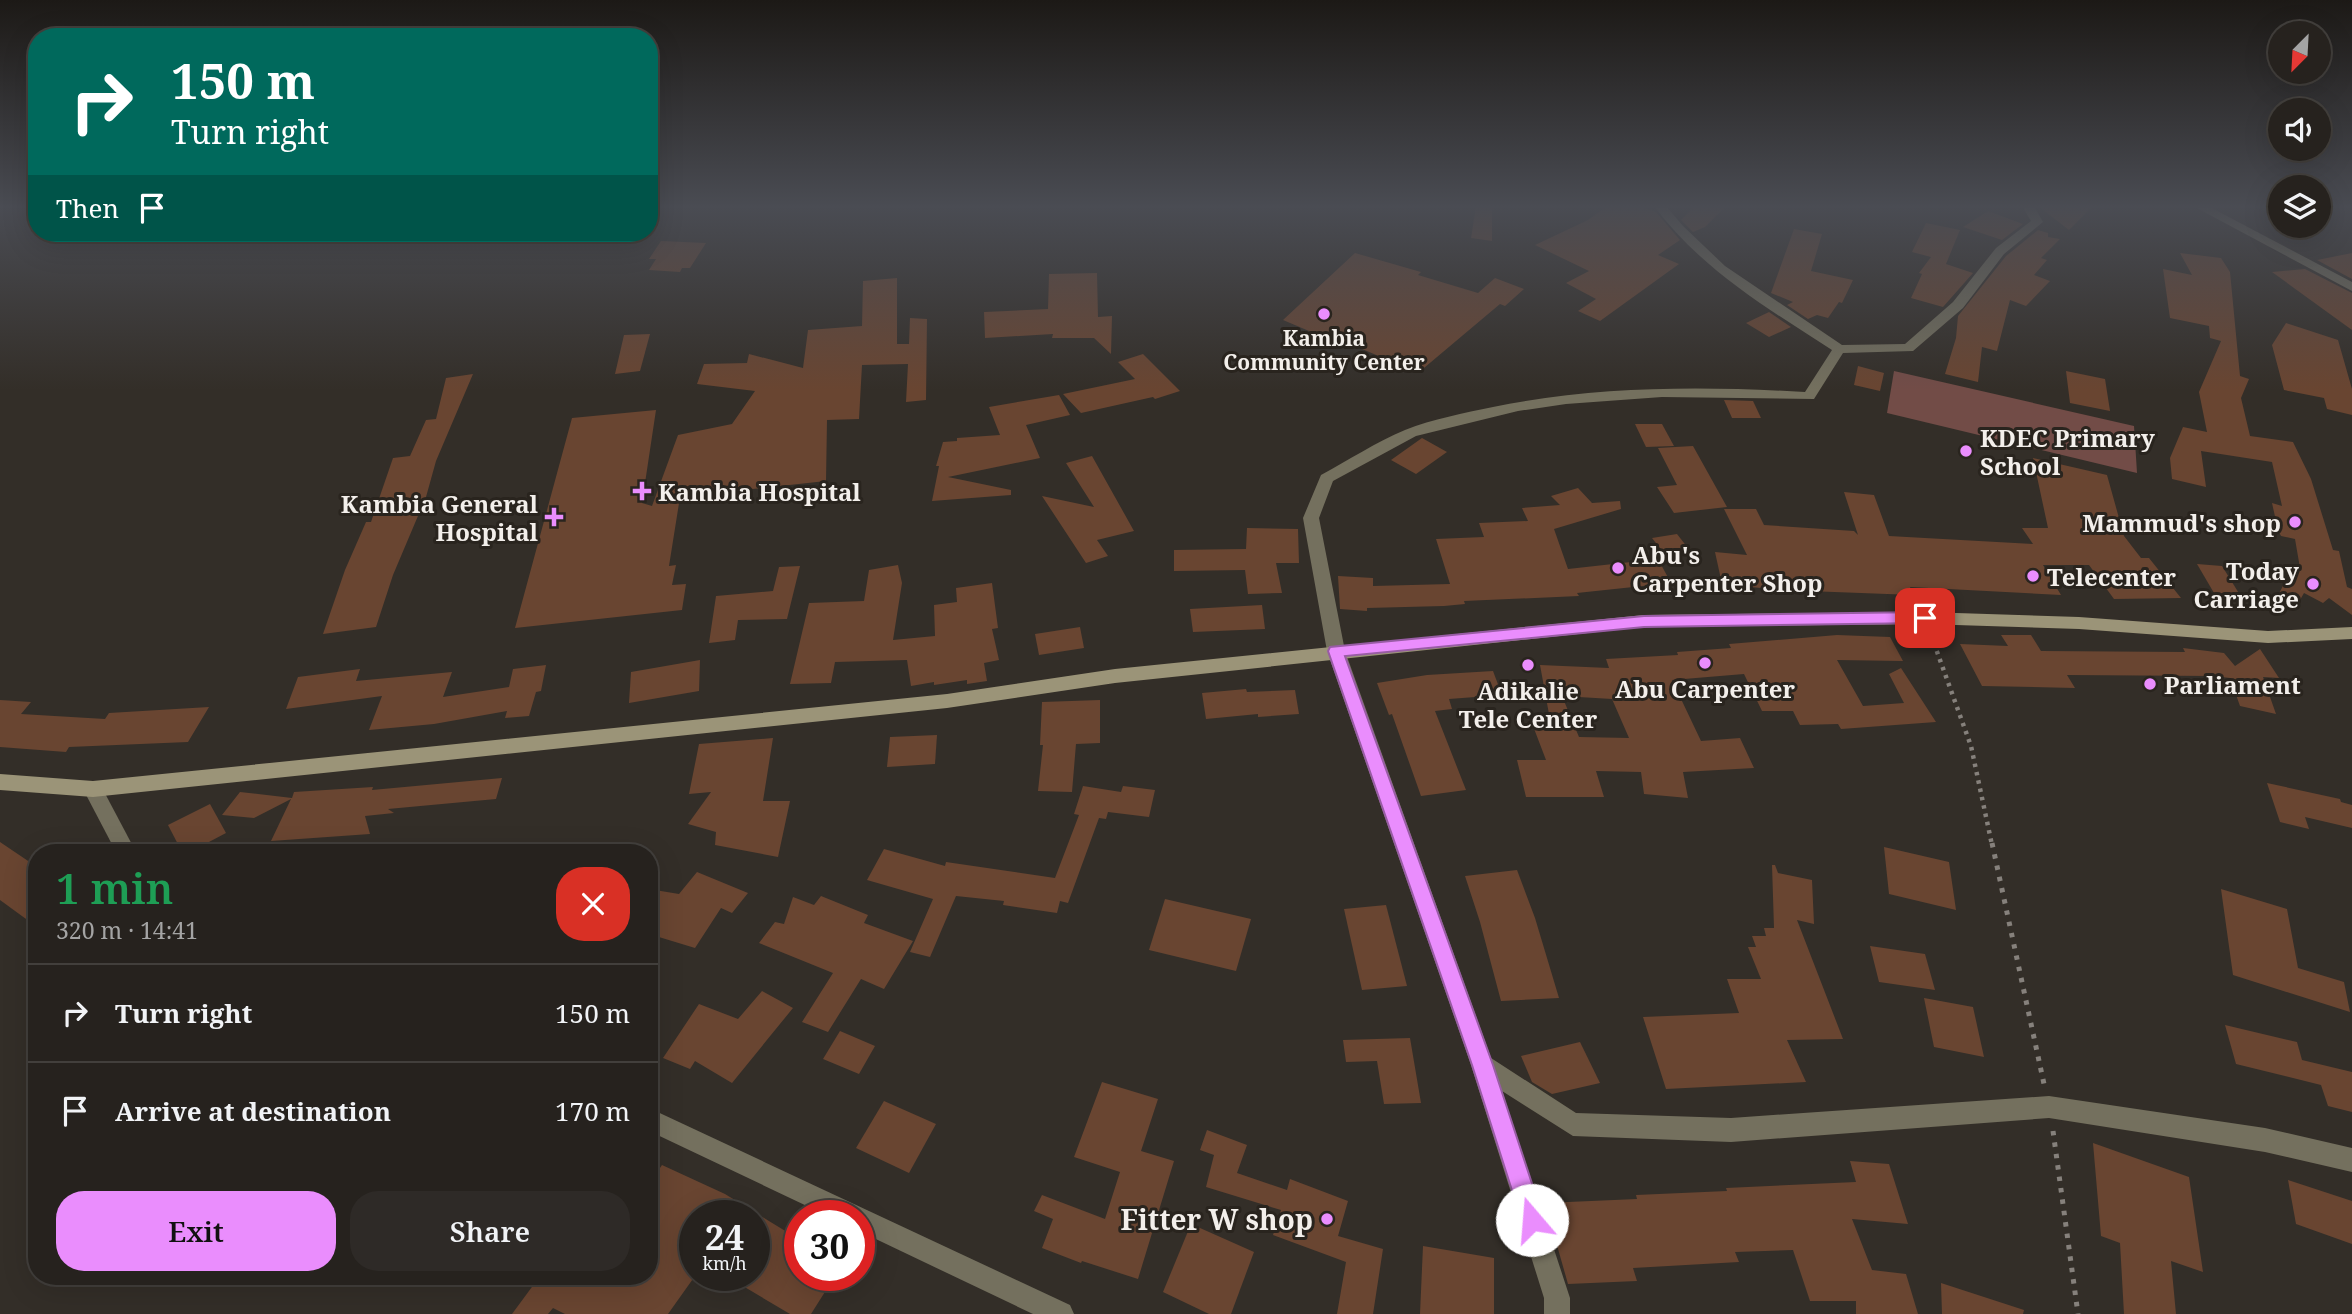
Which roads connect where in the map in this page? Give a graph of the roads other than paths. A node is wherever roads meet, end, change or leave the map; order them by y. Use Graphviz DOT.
graph roads {
  1 [pos="1719,267"];
  2 [pos="1987,267"];
  3 [pos="2315,267"];
  4 [pos="2352,287"];
  5 [pos="1839,349"];
  6 [pos="2352,633"];
  7 [pos="1336,651"];
  8 [pos="0,782"];
  9 [pos="93,789"];
  10 [pos="122,844"];
  11 [pos="1482,1065"];
  12 [pos="658,1123"];
  13 [pos="2352,1160"];
  14 [pos="821,1200"];
  15 [pos="875,1226"];
  16 [pos="1061,1314"];
  17 [pos="1557,1314"];
  1 -- 5 [label="street"];
  2 -- 5 [label="street"];
  3 -- 4 [label="street"];
  5 -- 7 [label="street"];
  6 -- 7 [label="main road"];
  7 -- 9 [label="main road"];
  7 -- 11 [label="street"];
  8 -- 9 [label="main road"];
  9 -- 10 [label="street"];
  11 -- 13 [label="street"];
  11 -- 17 [label="street"];
  12 -- 14 [label="street"];
  15 -- 16 [label="street"];
}
